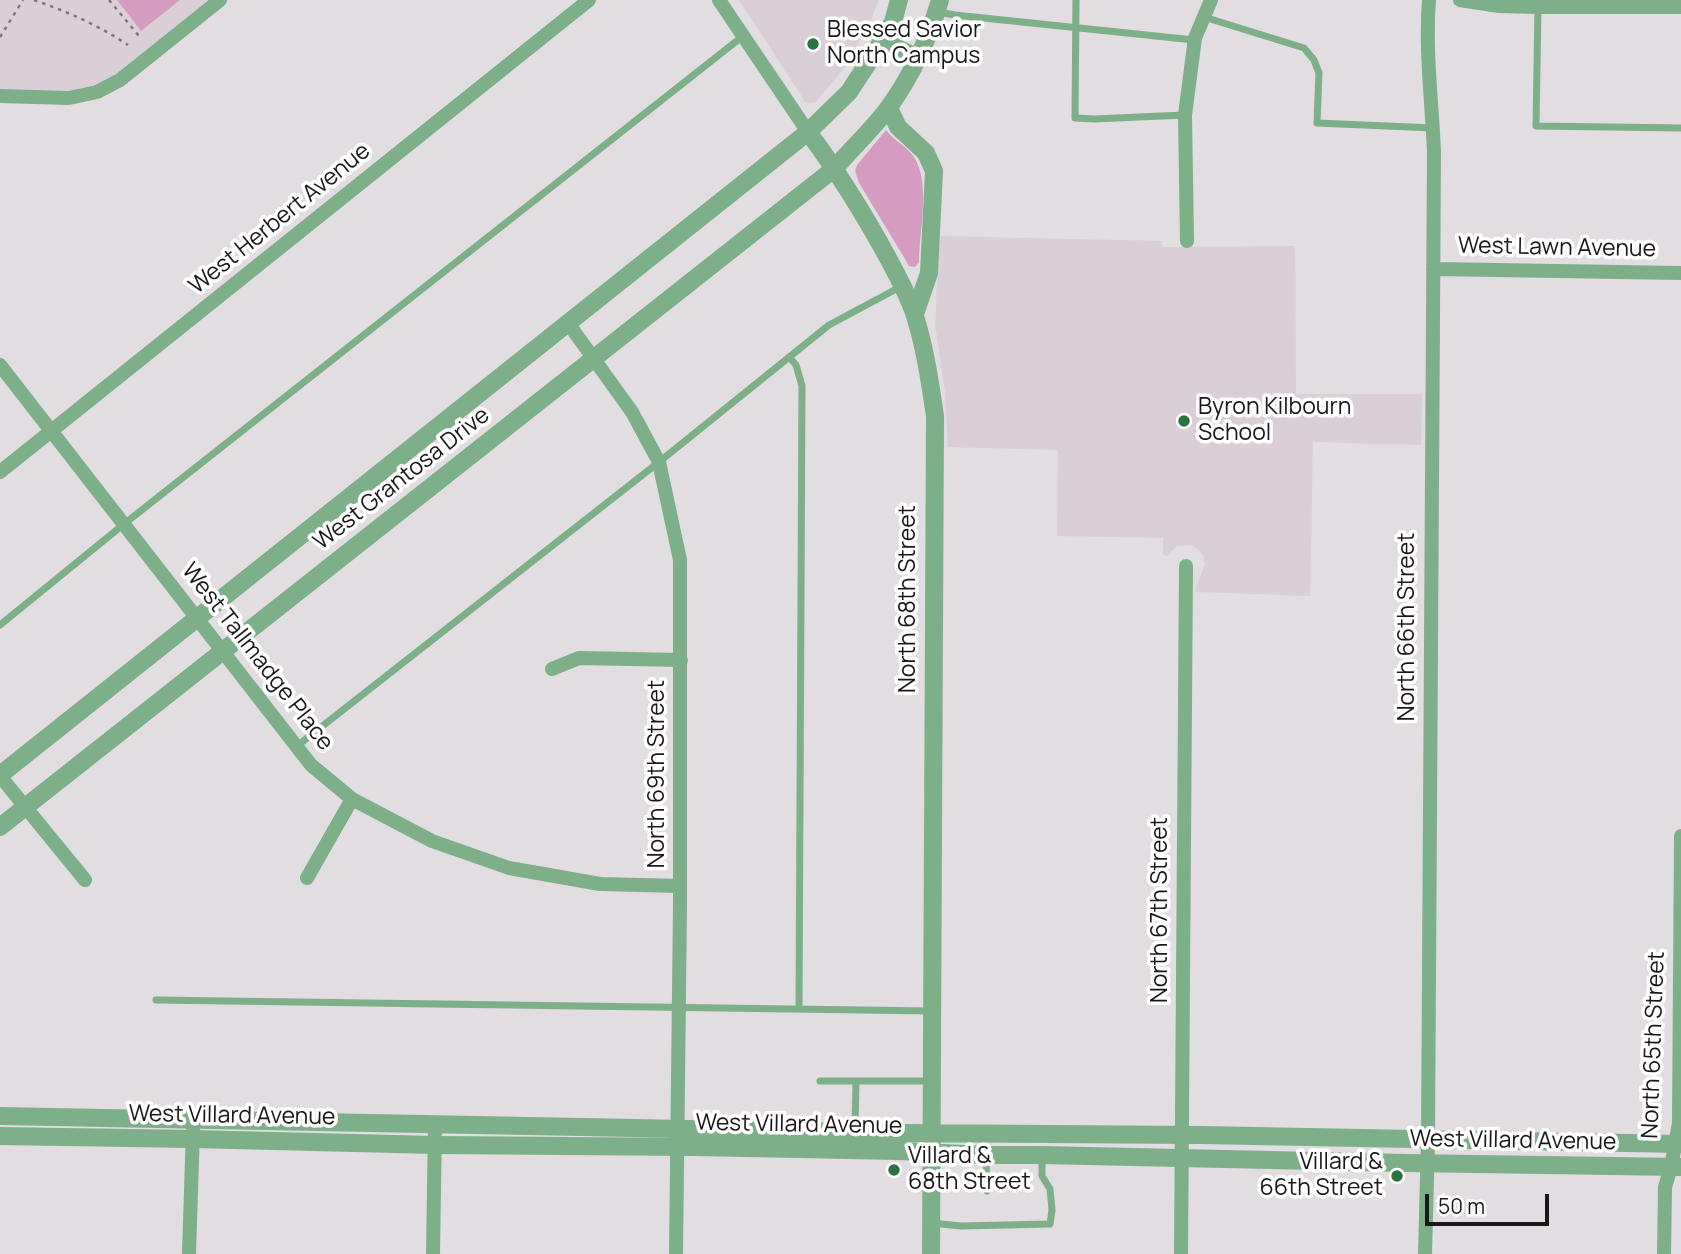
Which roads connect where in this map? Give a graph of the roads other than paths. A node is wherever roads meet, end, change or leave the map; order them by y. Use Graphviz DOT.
graph roads {
  1 [pos="220,0"];
  2 [pos="589,0"];
  3 [pos="719,0"];
  4 [pos="899,0"];
  5 [pos="1076,0"];
  6 [pos="1211,0"];
  7 [pos="1429,0"];
  8 [pos="1460,0"];
  9 [pos="1560,4"];
  10 [pos="939,6"];
  11 [pos="1681,7"];
  12 [pos="1538,8"];
  13 [pos="1204,17"];
  14 [pos="1076,28"];
  15 [pos="743,36"];
  16 [pos="882,41"];
  17 [pos="1195,41"];
  18 [pos="918,58"];
  19 [pos="0,96"];
  20 [pos="889,108"];
  21 [pos="1185,115"];
  22 [pos="1433,128"];
  23 [pos="1681,128"];
  24 [pos="808,132"];
  25 [pos="835,168"];
  26 [pos="1187,241"];
  27 [pos="1433,269"];
  28 [pos="1681,273"];
  29 [pos="903,286"];
  30 [pos="915,314"];
  31 [pos="568,323"];
  32 [pos="789,357"];
  33 [pos="594,358"];
  34 [pos="0,365"];
  35 [pos="52,431"];
  36 [pos="659,462"];
  37 [pos="0,472"];
  38 [pos="124,524"];
  39 [pos="1186,566"];
  40 [pos="198,618"];
  41 [pos="0,625"];
  42 [pos="223,651"];
  43 [pos="681,660"];
  44 [pos="552,669"];
  45 [pos="296,746"];
  46 [pos="0,776"];
  47 [pos="352,799"];
  48 [pos="25,808"];
  49 [pos="0,827"];
  50 [pos="1681,836"];
  51 [pos="307,878"];
  52 [pos="85,880"];
  53 [pos="680,886"];
  54 [pos="156,1000"];
  55 [pos="678,1008"];
  56 [pos="799,1009"];
  57 [pos="932,1011"];
  58 [pos="856,1081"];
  59 [pos="820,1082"];
  60 [pos="932,1082"];
  61 [pos="0,1116"];
  62 [pos="435,1124"];
  63 [pos="677,1129"];
  64 [pos="193,1130"];
  65 [pos="855,1132"];
  66 [pos="932,1133"];
  67 [pos="1182,1135"];
  68 [pos="0,1136"];
  69 [pos="1428,1139"];
  70 [pos="1678,1144"];
  71 [pos="435,1145"];
  72 [pos="677,1147"];
  73 [pos="932,1153"];
  74 [pos="986,1155"];
  75 [pos="1042,1155"];
  76 [pos="1182,1158"];
  77 [pos="1427,1163"];
  78 [pos="1676,1167"];
  79 [pos="987,1191"];
  80 [pos="987,1216"];
  81 [pos="931,1223"];
  82 [pos="988,1225"];
  83 [pos="189,1254"];
  84 [pos="433,1254"];
  85 [pos="676,1254"];
  86 [pos="931,1254"];
  87 [pos="1181,1254"];
  88 [pos="1425,1254"];
  89 [pos="1664,1254"];
  1 -- 19 [label="street"];
  2 -- 35 [label="street, West Herbert Avenue"];
  3 -- 15 [label="street"];
  4 -- 16 [label="street"];
  5 -- 14 [label="lane"];
  6 -- 13 [label="street"];
  7 -- 22 [label="street, North 66th Street"];
  8 -- 12 [label="street"];
  9 -- 11 [label="street"];
  9 -- 12 [label="street"];
  10 -- 14 [label="lane"];
  10 -- 18 [label="street"];
  12 -- 23 [label="lane"];
  13 -- 17 [label="street"];
  13 -- 22 [label="lane"];
  14 -- 17 [label="lane"];
  14 -- 21 [label="lane"];
  15 -- 24 [label="street"];
  15 -- 38 [label="lane"];
  16 -- 18 [label="street"];
  16 -- 24 [label="street"];
  17 -- 21 [label="street"];
  18 -- 20 [label="street"];
  20 -- 25 [label="street"];
  20 -- 30 [label="street"];
  21 -- 26 [label="street"];
  22 -- 27 [label="street, North 66th Street"];
  24 -- 25 [label="street, North 68th Street"];
  24 -- 31 [label="street, West Grantosa Drive"];
  25 -- 29 [label="street, North 68th Street"];
  25 -- 33 [label="street, West Grantosa Drive"];
  27 -- 28 [label="street, West Lawn Avenue"];
  27 -- 69 [label="street, North 66th Street"];
  29 -- 30 [label="street, North 68th Street"];
  29 -- 32 [label="lane"];
  30 -- 57 [label="street, North 68th Street"];
  31 -- 33 [label="street, North 69th Street"];
  31 -- 40 [label="street, West Grantosa Drive"];
  32 -- 36 [label="lane"];
  32 -- 56 [label="lane"];
  33 -- 36 [label="street, North 69th Street"];
  33 -- 42 [label="street, West Grantosa Drive"];
  34 -- 35 [label="street, West Tallmadge Place"];
  35 -- 37 [label="street, West Herbert Avenue"];
  35 -- 38 [label="street, West Tallmadge Place"];
  36 -- 43 [label="street, North 69th Street"];
  36 -- 45 [label="lane"];
  38 -- 40 [label="street, West Tallmadge Place"];
  38 -- 41 [label="lane"];
  39 -- 67 [label="street, North 67th Street"];
  40 -- 42 [label="street, West Tallmadge Place"];
  40 -- 46 [label="street, West Grantosa Drive"];
  42 -- 45 [label="street, West Tallmadge Place"];
  42 -- 48 [label="street, West Grantosa Drive"];
  43 -- 44 [label="street"];
  43 -- 53 [label="street, North 69th Street"];
  45 -- 47 [label="street, West Tallmadge Place"];
  46 -- 48 [label="street"];
  47 -- 51 [label="street"];
  47 -- 53 [label="street, West Tallmadge Place"];
  48 -- 49 [label="street, West Grantosa Drive"];
  48 -- 52 [label="street"];
  50 -- 70 [label="street, North 65th Street"];
  53 -- 55 [label="street, North 69th Street"];
  54 -- 55 [label="lane"];
  55 -- 56 [label="lane"];
  55 -- 63 [label="street, North 69th Street"];
  56 -- 57 [label="lane"];
  57 -- 60 [label="street, North 68th Street"];
  58 -- 59 [label="lane"];
  58 -- 60 [label="lane"];
  58 -- 65 [label="lane"];
  60 -- 66 [label="street, North 68th Street"];
  61 -- 64 [label="street, West Villard Avenue"];
  62 -- 63 [label="street, West Villard Avenue"];
  62 -- 64 [label="street, West Villard Avenue"];
  62 -- 71 [label="street"];
  63 -- 65 [label="street, West Villard Avenue"];
  63 -- 72 [label="street, North 69th Street"];
  64 -- 68 [label="street, West Villard Avenue"];
  64 -- 71 [label="street, West Villard Avenue"];
  64 -- 83 [label="street"];
  65 -- 66 [label="street, West Villard Avenue"];
  66 -- 67 [label="street, West Villard Avenue"];
  66 -- 73 [label="street, North 68th Street"];
  67 -- 69 [label="street, West Villard Avenue"];
  67 -- 76 [label="street, North 67th Street"];
  69 -- 70 [label="street, West Villard Avenue"];
  69 -- 77 [label="street, North 66th Street"];
  70 -- 78 [label="street, North 65th Street"];
  71 -- 72 [label="street, West Villard Avenue"];
  71 -- 84 [label="street"];
  72 -- 73 [label="street, West Villard Avenue"];
  72 -- 85 [label="street, North 69th Street"];
  73 -- 74 [label="street, West Villard Avenue"];
  73 -- 81 [label="street, North 68th Street"];
  74 -- 75 [label="street, West Villard Avenue"];
  74 -- 79 [label="lane"];
  75 -- 76 [label="street, West Villard Avenue"];
  75 -- 82 [label="lane"];
  76 -- 77 [label="street, West Villard Avenue"];
  76 -- 87 [label="street, North 67th Street"];
  77 -- 78 [label="street, West Villard Avenue"];
  77 -- 88 [label="street, North 66th Street"];
  78 -- 89 [label="street, North 65th Street"];
  80 -- 82 [label="lane"];
  81 -- 82 [label="lane"];
  81 -- 86 [label="street, North 68th Street"];
}
